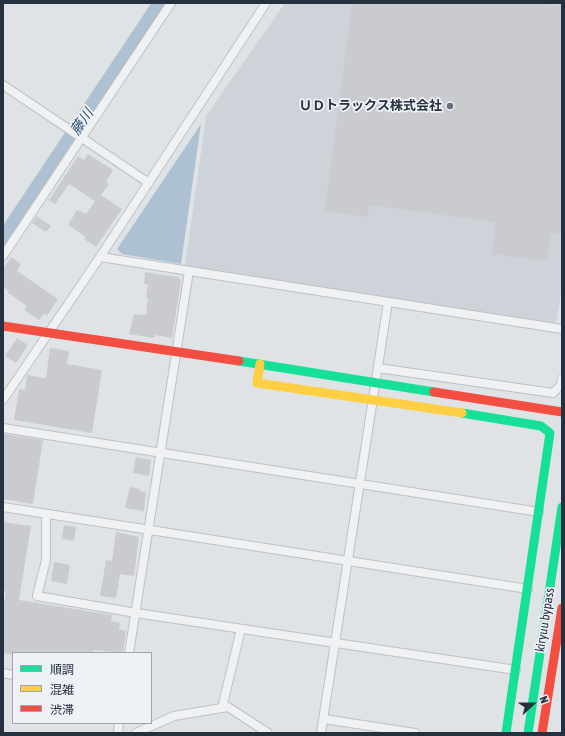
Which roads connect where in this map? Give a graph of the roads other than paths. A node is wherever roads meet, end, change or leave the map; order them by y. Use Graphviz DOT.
graph roads {
  1 [pos="171,3"];
  2 [pos="266,3"];
  3 [pos="3,85"];
  4 [pos="82,137"];
  5 [pos="149,183"];
  6 [pos="3,256"];
  7 [pos="100,257"];
  8 [pos="189,271"];
  9 [pos="388,302"];
  10 [pos="3,326"];
  11 [pos="562,330"];
  12 [pos="48,333"];
  13 [pos="176,351"];
  14 [pos="260,364"];
  15 [pos="378,368"];
  16 [pos="562,379"];
  17 [pos="376,382"];
  18 [pos="373,399"];
  19 [pos="3,400"];
  20 [pos="562,412"];
  21 [pos="3,428"];
  22 [pos="160,453"];
  23 [pos="360,483"];
  24 [pos="3,507"];
  25 [pos="562,507"];
  26 [pos="539,512"];
  27 [pos="46,514"];
  28 [pos="149,530"];
  29 [pos="348,560"];
  30 [pos="528,589"];
  31 [pos="562,608"];
  32 [pos="136,613"];
  33 [pos="241,629"];
  34 [pos="335,644"];
  35 [pos="129,652"];
  36 [pos="516,670"];
  37 [pos="222,708"];
  38 [pos="324,719"];
  39 [pos="136,733"];
  40 [pos="268,733"];
  41 [pos="321,733"];
  42 [pos="415,733"];
  43 [pos="506,733"];
  44 [pos="528,733"];
  45 [pos="542,733"];
  1 -- 4 [label="street"];
  2 -- 5 [label="street"];
  3 -- 4 [label="street"];
  4 -- 5 [label="street"];
  4 -- 6 [label="street"];
  5 -- 7 [label="street"];
  7 -- 8 [label="street"];
  7 -- 12 [label="street"];
  8 -- 9 [label="street"];
  8 -- 13 [label="street"];
  9 -- 11 [label="street"];
  9 -- 15 [label="street"];
  10 -- 12 [label="main road"];
  12 -- 13 [label="main road"];
  12 -- 19 [label="street"];
  13 -- 14 [label="main road"];
  13 -- 22 [label="street"];
  14 -- 17 [label="main road"];
  14 -- 18 [label="main road"];
  15 -- 16 [label="street"];
  15 -- 17 [label="street"];
  17 -- 18 [label="street"];
  17 -- 20 [label="main road"];
  18 -- 23 [label="street"];
  18 -- 26 [label="main road"];
  21 -- 22 [label="street"];
  22 -- 23 [label="street"];
  22 -- 28 [label="street"];
  23 -- 26 [label="street"];
  23 -- 29 [label="street"];
  24 -- 27 [label="street"];
  25 -- 44 [label="main road, kiryuu bypass"];
  26 -- 30 [label="main road"];
  27 -- 28 [label="street"];
  27 -- 32 [label="street"];
  28 -- 29 [label="street"];
  28 -- 32 [label="street"];
  29 -- 30 [label="street"];
  29 -- 34 [label="street"];
  30 -- 36 [label="main road"];
  31 -- 45 [label="main road, kiryuu bypass"];
  32 -- 33 [label="street"];
  32 -- 35 [label="street"];
  33 -- 34 [label="street"];
  33 -- 37 [label="street"];
  34 -- 36 [label="street"];
  34 -- 38 [label="street"];
  36 -- 43 [label="main road"];
  37 -- 39 [label="street"];
  37 -- 40 [label="street"];
  38 -- 41 [label="street"];
  38 -- 42 [label="street"];
}
